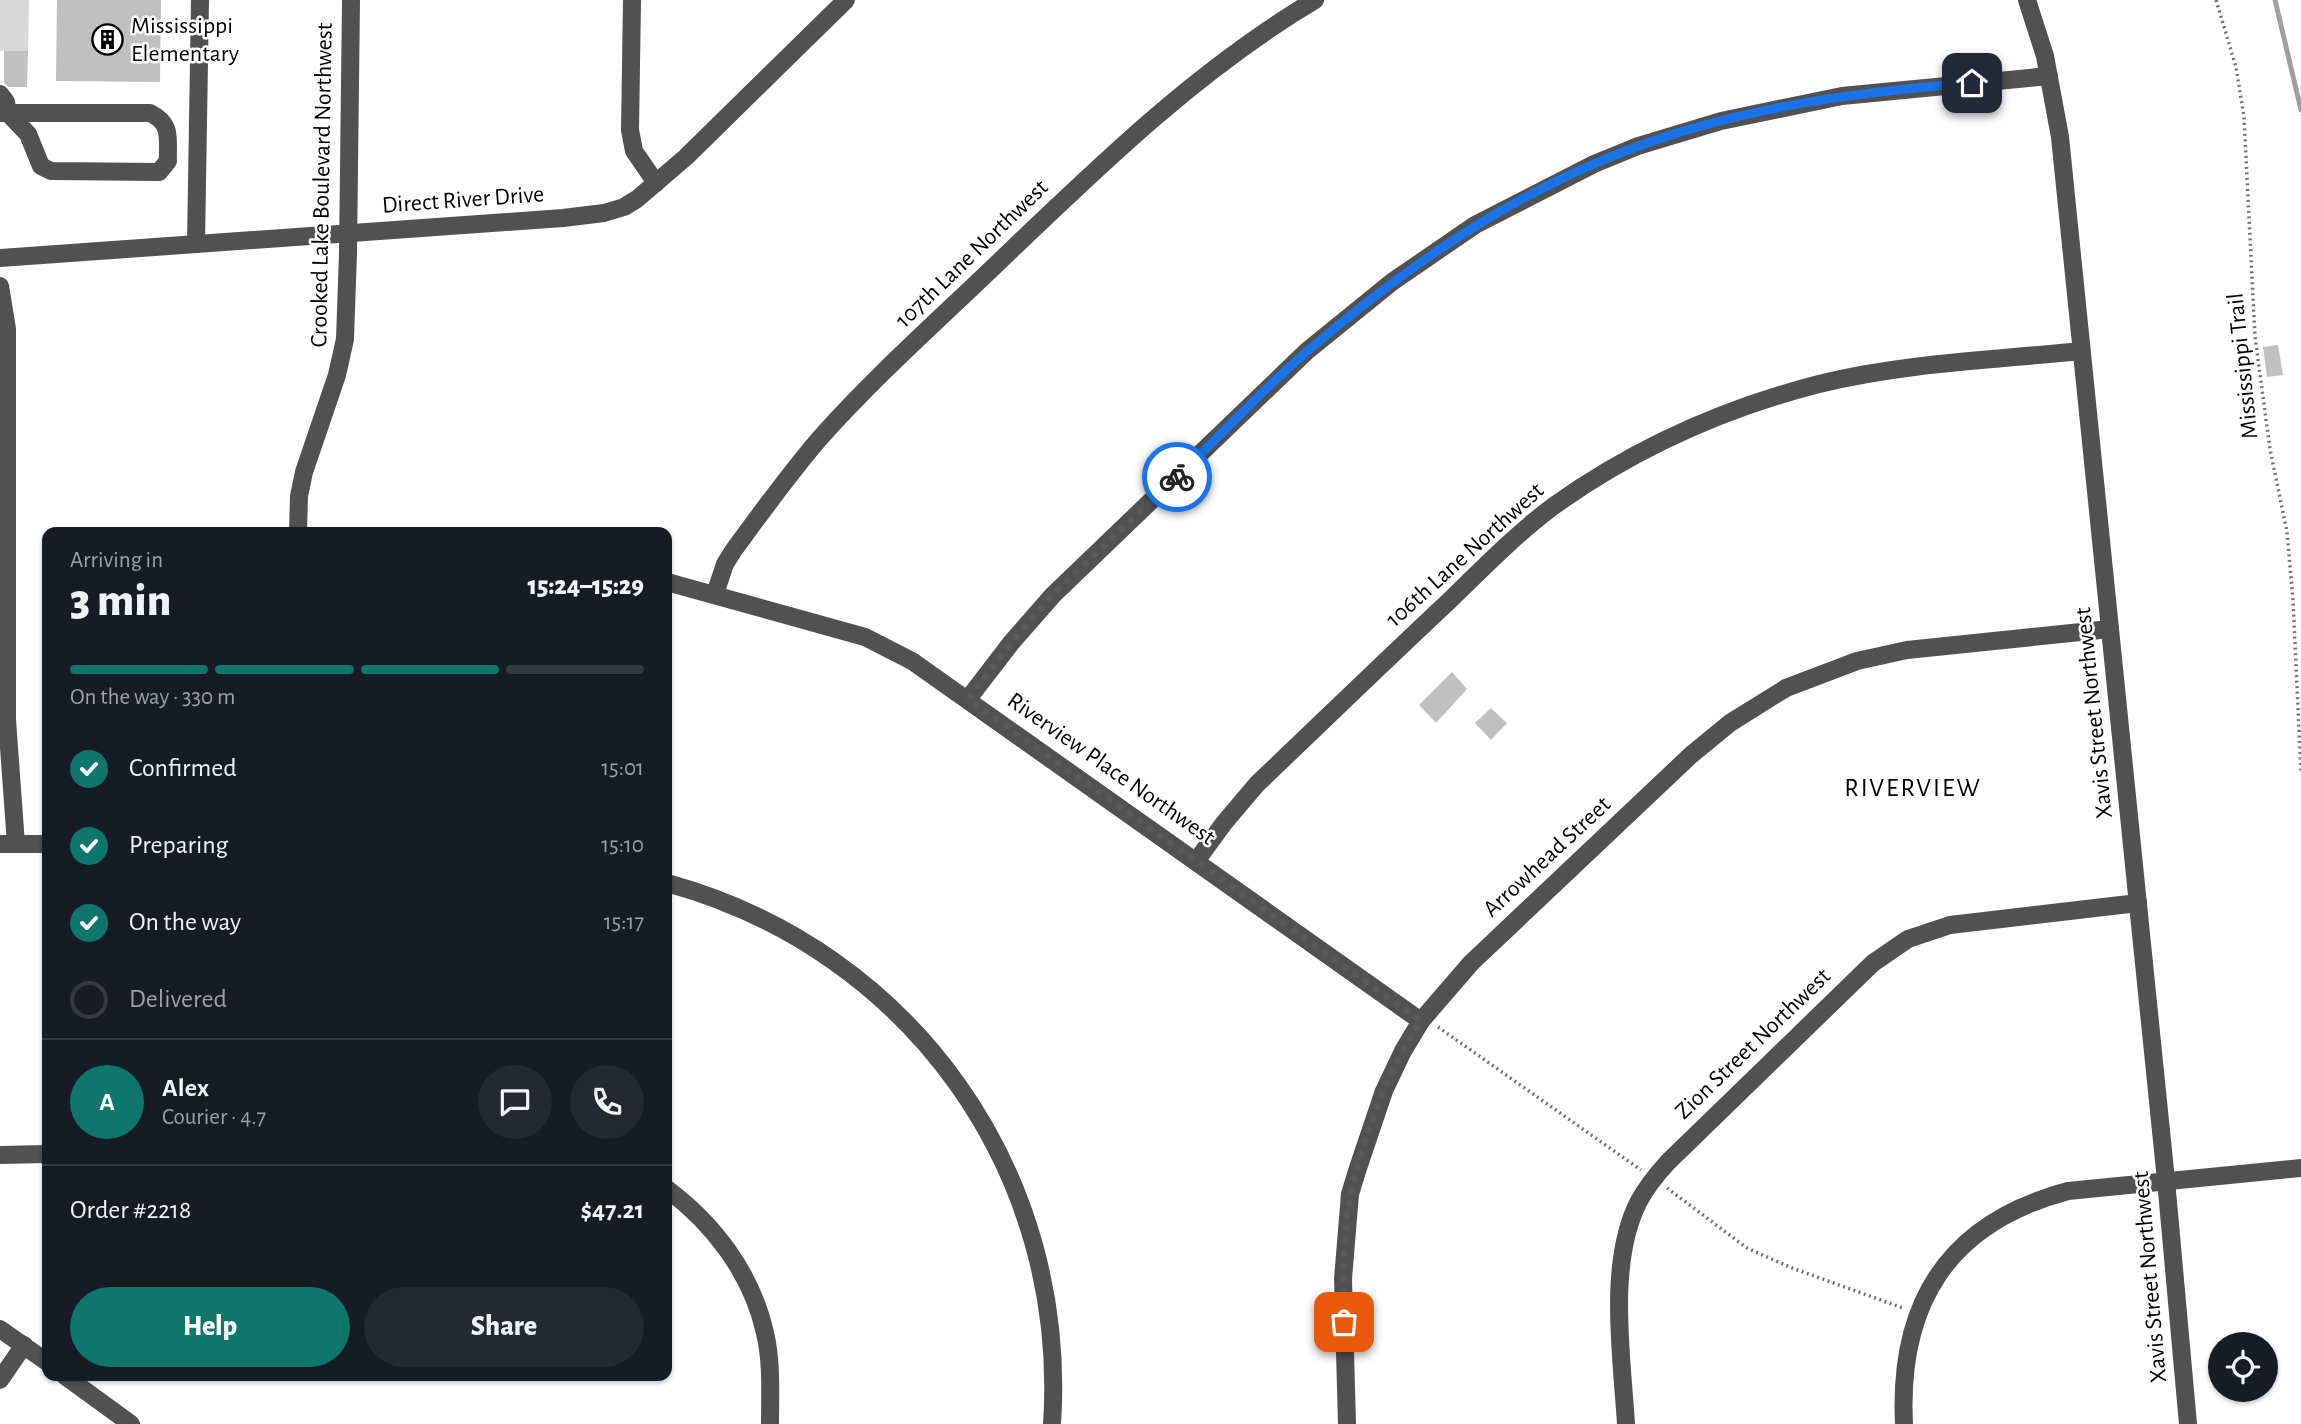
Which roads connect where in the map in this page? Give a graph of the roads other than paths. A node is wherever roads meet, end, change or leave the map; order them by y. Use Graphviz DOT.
graph roads {
  1 [pos="200,0"];
  2 [pos="351,0"];
  3 [pos="632,0"];
  4 [pos="846,0"];
  5 [pos="1315,0"];
  6 [pos="2027,0"];
  7 [pos="2049,76"];
  8 [pos="0,94"];
  9 [pos="4,113"];
  10 [pos="656,183"];
  11 [pos="348,233"];
  12 [pos="196,244"];
  13 [pos="0,258"];
  14 [pos="0,286"];
  15 [pos="2081,351"];
  16 [pos="298,527"];
  17 [pos="672,583"];
  18 [pos="715,594"];
  19 [pos="2110,629"];
  20 [pos="968,699"];
  21 [pos="8,844"];
  22 [pos="42,844"];
  23 [pos="1197,860"];
  24 [pos="672,884"];
  25 [pos="2138,903"];
  26 [pos="1428,1023"];
  27 [pos="0,1154"];
  28 [pos="42,1154"];
  29 [pos="2301,1168"];
  30 [pos="2166,1180"];
  31 [pos="672,1193"];
  32 [pos="0,1329"];
  33 [pos="24,1345"];
  34 [pos="42,1358"];
  35 [pos="0,1380"];
  36 [pos="72,1381"];
  37 [pos="131,1424"];
  38 [pos="769,1424"];
  39 [pos="1052,1424"];
  40 [pos="1346,1424"];
  41 [pos="1626,1424"];
  42 [pos="1904,1424"];
  43 [pos="2188,1424"];
  1 -- 12 [label="street"];
  2 -- 11 [label="street, Crooked Lake Boulevard Northwest"];
  3 -- 10 [label="street"];
  4 -- 10 [label="street, Direct River Drive"];
  5 -- 18 [label="street, 107th Lane Northwest"];
  6 -- 7 [label="street, Xavis Street Northwest"];
  7 -- 15 [label="street, Xavis Street Northwest"];
  7 -- 20 [label="street"];
  8 -- 9 [label="street"];
  9 -- 9 [label="street"];
  10 -- 11 [label="street, Direct River Drive"];
  11 -- 12 [label="street, Direct River Drive"];
  11 -- 16 [label="street, Crooked Lake Boulevard Northwest"];
  12 -- 13 [label="street, Direct River Drive"];
  14 -- 21 [label="street"];
  15 -- 19 [label="street, Xavis Street Northwest"];
  15 -- 23 [label="street, 106th Lane Northwest"];
  17 -- 18 [label="street, Riverview Place Northwest"];
  18 -- 20 [label="street, Riverview Place Northwest"];
  19 -- 25 [label="street, Xavis Street Northwest"];
  19 -- 26 [label="street, Arrowhead Street"];
  20 -- 23 [label="street, Riverview Place Northwest"];
  21 -- 22 [label="street"];
  23 -- 26 [label="street, Riverview Place Northwest"];
  24 -- 39 [label="street"];
  25 -- 30 [label="street, Xavis Street Northwest"];
  25 -- 41 [label="street, Zion Street Northwest"];
  26 -- 40 [label="street, Arrowhead Street"];
  27 -- 28 [label="street"];
  29 -- 30 [label="street"];
  30 -- 42 [label="street"];
  30 -- 43 [label="street, Xavis Street Northwest"];
  31 -- 38 [label="street"];
  32 -- 33 [label="street"];
  33 -- 34 [label="street"];
  33 -- 35 [label="street"];
  36 -- 37 [label="street"];
}
